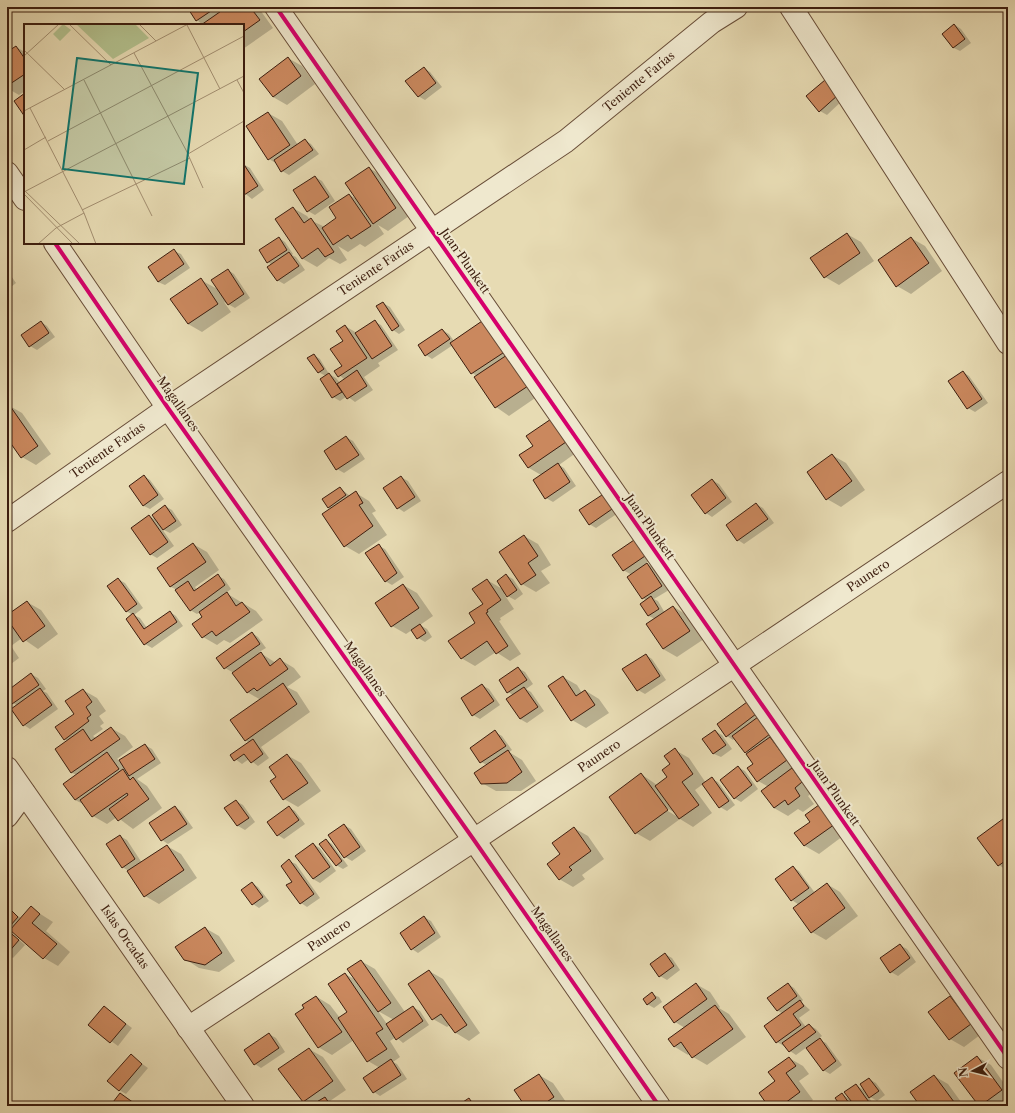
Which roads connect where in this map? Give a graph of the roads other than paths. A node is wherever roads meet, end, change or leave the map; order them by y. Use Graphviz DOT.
graph roads {
  1 [pos="276,7"];
  2 [pos="736,7"];
  3 [pos="791,7"];
  4 [pos="7,173"];
  5 [pos="24,198"];
  6 [pos="432,230"];
  7 [pos="56,244"];
  8 [pos="1008,343"];
  9 [pos="168,408"];
  10 [pos="1008,482"];
  11 [pos="7,521"];
  12 [pos="735,666"];
  13 [pos="7,768"];
  14 [pos="24,793"];
  15 [pos="7,816"];
  16 [pos="474,840"];
  17 [pos="188,1028"];
  18 [pos="1008,1058"];
  19 [pos="243,1106"];
  20 [pos="659,1106"];
  1 -- 6 [label="street, Juan Plunkett"];
  2 -- 6 [label="street, Teniente Farías"];
  3 -- 8 [label="street"];
  4 -- 5 [label="street"];
  6 -- 9 [label="street, Teniente Farías"];
  6 -- 12 [label="street, Juan Plunkett"];
  7 -- 9 [label="street, Magallanes"];
  9 -- 11 [label="street, Teniente Farías"];
  9 -- 16 [label="street, Magallanes"];
  10 -- 12 [label="street, Paunero"];
  12 -- 16 [label="street, Paunero"];
  12 -- 18 [label="street, Juan Plunkett"];
  13 -- 14 [label="street, Islas Orcadas"];
  14 -- 15 [label="street"];
  14 -- 17 [label="street, Islas Orcadas"];
  16 -- 17 [label="street, Paunero"];
  16 -- 20 [label="street, Magallanes"];
  17 -- 19 [label="street, Islas Orcadas"];
}
